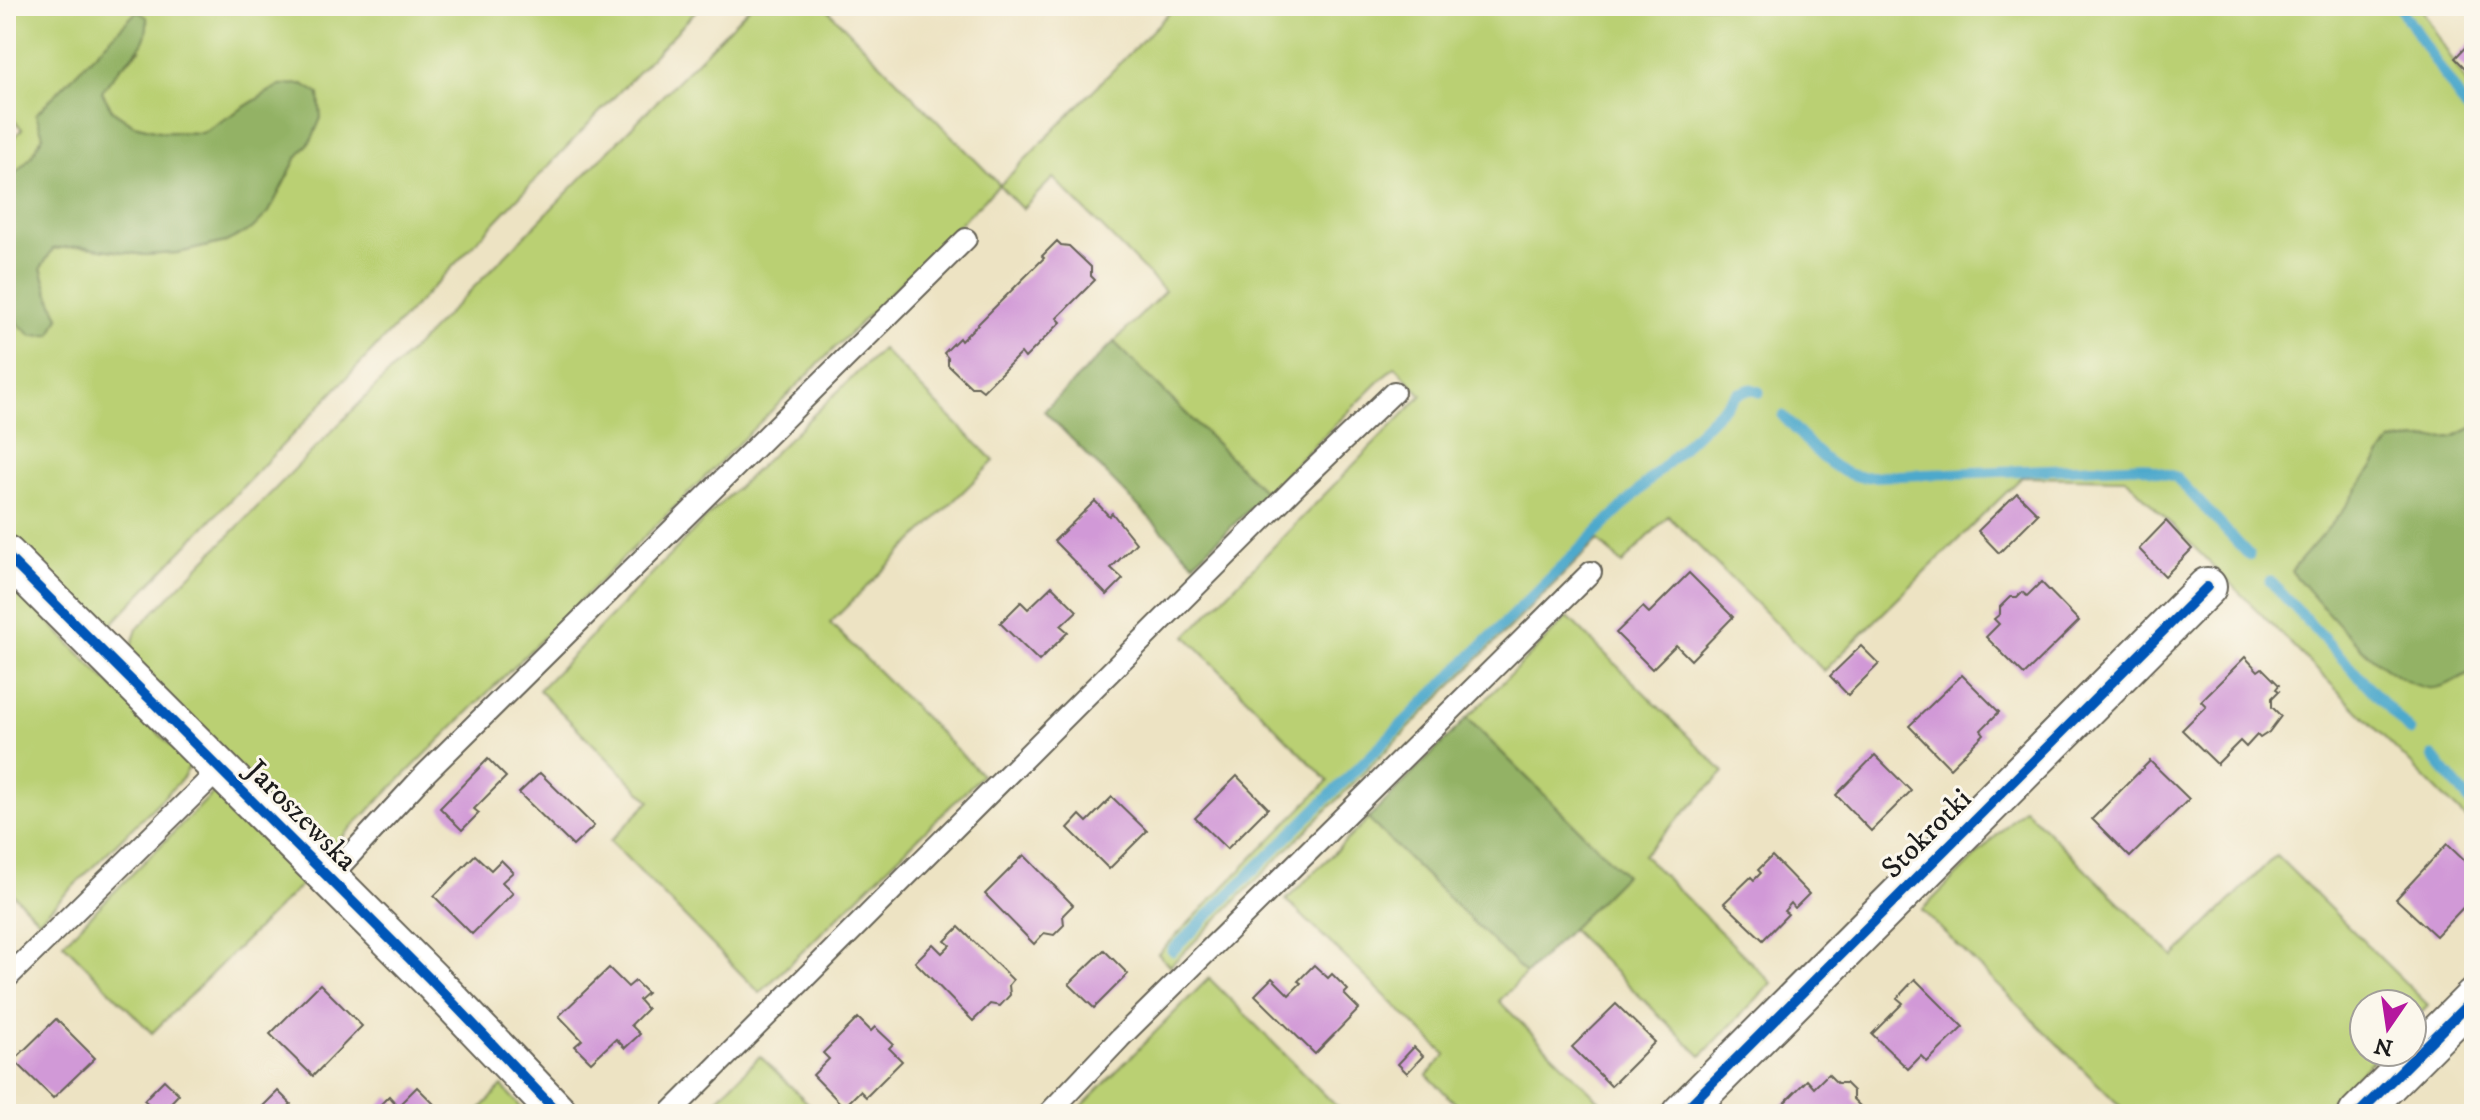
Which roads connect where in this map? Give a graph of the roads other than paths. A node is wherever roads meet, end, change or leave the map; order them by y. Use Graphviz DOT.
graph roads {
  1 [pos="966,239"];
  2 [pos="1394,392"];
  3 [pos="6,555"];
  4 [pos="1591,572"];
  5 [pos="2207,587"];
  6 [pos="220,769"];
  7 [pos="329,878"];
  8 [pos="6,979"];
  9 [pos="2474,998"];
  10 [pos="559,1114"];
  11 [pos="669,1114"];
  12 [pos="1048,1114"];
  13 [pos="1681,1114"];
  14 [pos="2358,1114"];
  1 -- 7 [label="lane"];
  2 -- 11 [label="lane"];
  3 -- 6 [label="street, Jaroszewska"];
  4 -- 12 [label="lane"];
  5 -- 13 [label="street, Stokrotki"];
  6 -- 7 [label="street, Jaroszewska"];
  6 -- 8 [label="lane"];
  7 -- 10 [label="street, Jaroszewska"];
  9 -- 14 [label="street"];
}
